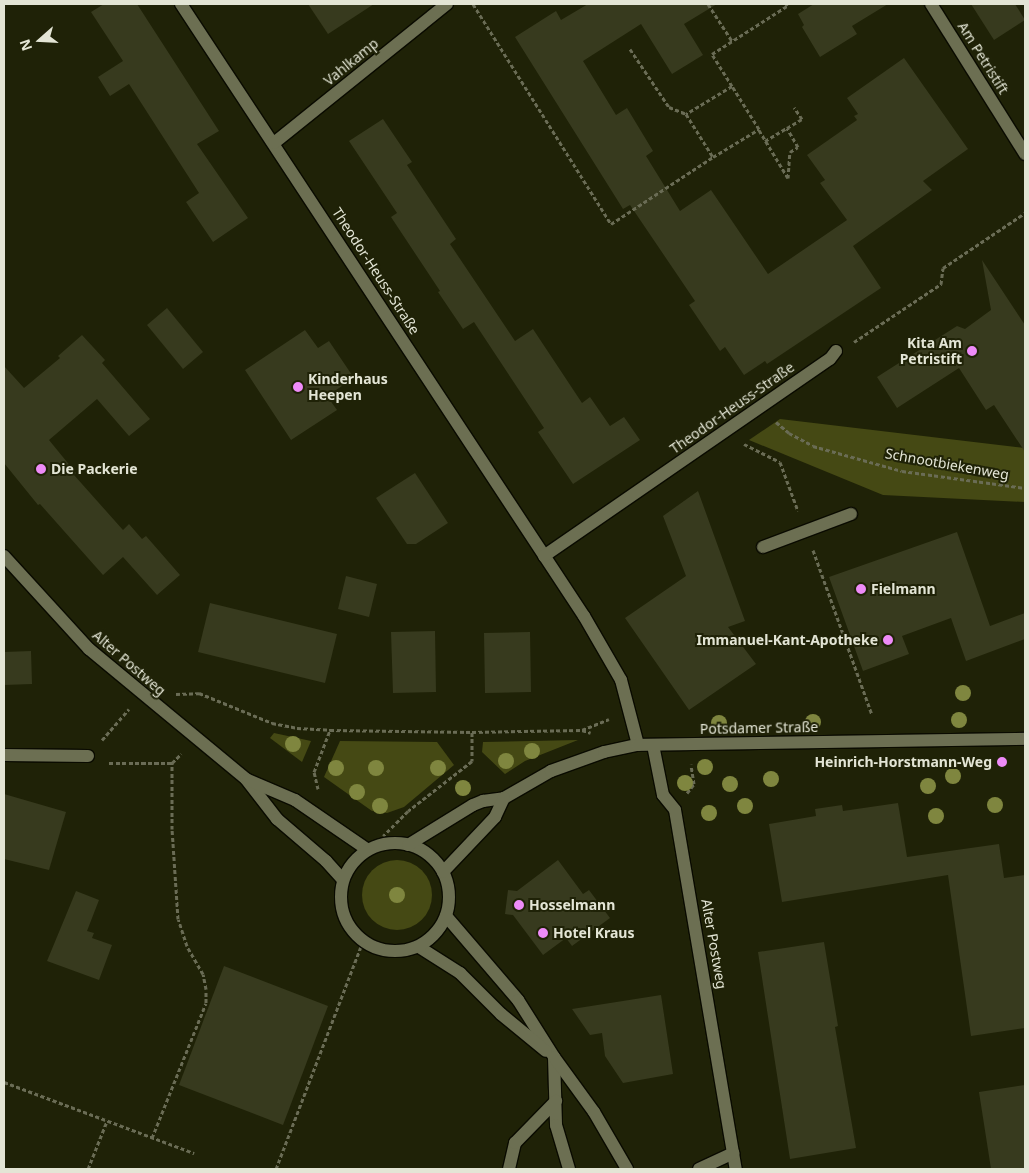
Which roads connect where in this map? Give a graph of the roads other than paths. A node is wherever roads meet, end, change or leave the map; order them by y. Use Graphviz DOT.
graph roads {
  1 [pos="181,4"];
  2 [pos="447,4"];
  3 [pos="931,4"];
  4 [pos="274,143"];
  5 [pos="1025,154"];
  6 [pos="836,351"];
  7 [pos="851,514"];
  8 [pos="763,547"];
  9 [pos="4,556"];
  10 [pos="544,556"];
  11 [pos="1025,739"];
  12 [pos="638,745"];
  13 [pos="653,745"];
  14 [pos="4,755"];
  15 [pos="88,756"];
  16 [pos="246,779"];
  17 [pos="504,798"];
  18 [pos="408,844"];
  19 [pos="368,850"];
  20 [pos="444,872"];
  21 [pos="343,880"];
  22 [pos="446,916"];
  23 [pos="419,947"];
  24 [pos="554,1057"];
  25 [pos="556,1101"];
  26 [pos="734,1154"];
  27 [pos="509,1169"];
  28 [pos="569,1169"];
  29 [pos="627,1169"];
  30 [pos="700,1169"];
  31 [pos="736,1169"];
  1 -- 4 [label="street, Theodor-Heuss-Straße"];
  2 -- 4 [label="street, Vahlkamp"];
  3 -- 5 [label="street, Am Petristift"];
  4 -- 10 [label="street, Theodor-Heuss-Straße"];
  6 -- 10 [label="street, Theodor-Heuss-Straße"];
  7 -- 8 [label="street"];
  9 -- 16 [label="street, Alter Postweg"];
  10 -- 12 [label="street, Theodor-Heuss-Straße"];
  11 -- 13 [label="street, Potsdamer Straße"];
  12 -- 13 [label="street, Potsdamer Straße"];
  12 -- 17 [label="street, Potsdamer Straße"];
  13 -- 26 [label="street, Alter Postweg"];
  14 -- 15 [label="street"];
  16 -- 19 [label="street, Alter Postweg"];
  16 -- 21 [label="street, Alter Postweg"];
  17 -- 18 [label="street, Potsdamer Straße"];
  17 -- 20 [label="street"];
  18 -- 19 [label="street"];
  18 -- 20 [label="street"];
  19 -- 21 [label="street"];
  20 -- 22 [label="street"];
  21 -- 23 [label="street"];
  22 -- 23 [label="street"];
  22 -- 24 [label="street"];
  23 -- 24 [label="street"];
  24 -- 25 [label="street"];
  24 -- 29 [label="street"];
  25 -- 27 [label="street"];
  25 -- 28 [label="street"];
  26 -- 30 [label="street"];
  26 -- 31 [label="street, Alter Postweg"];
}
